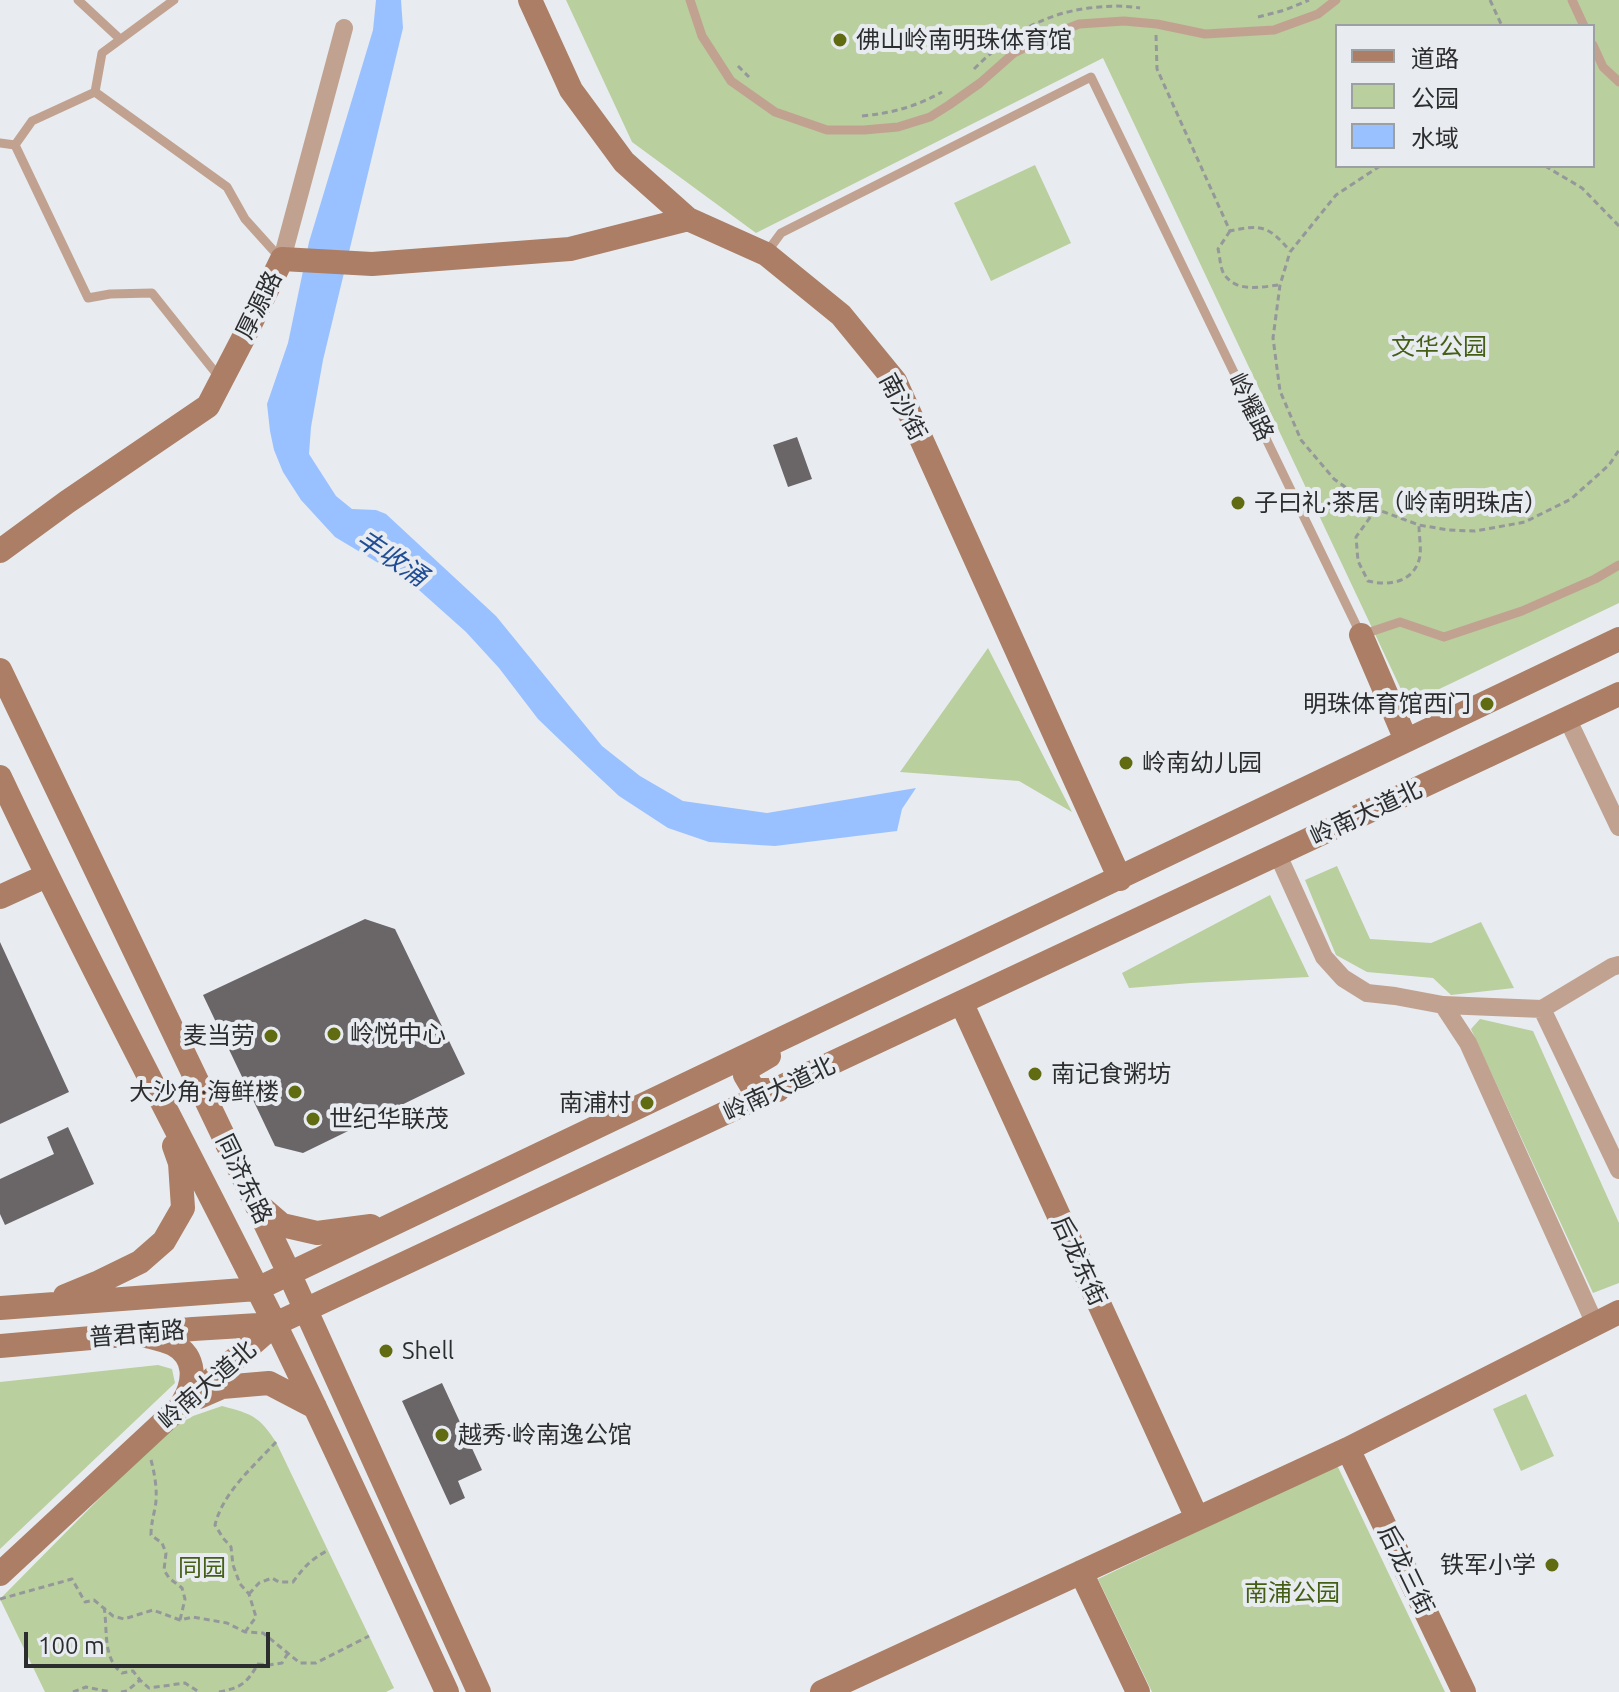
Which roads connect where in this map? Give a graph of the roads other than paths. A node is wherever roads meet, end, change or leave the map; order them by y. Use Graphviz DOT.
graph roads {
  1 [pos="78,0"];
  2 [pos="174,0"];
  3 [pos="530,0"];
  4 [pos="690,0"];
  5 [pos="1336,0"];
  6 [pos="1572,0"];
  7 [pos="1583,24"];
  8 [pos="344,28"];
  9 [pos="120,39"];
  10 [pos="1595,49"];
  11 [pos="1619,82"];
  12 [pos="95,92"];
  13 [pos="0,143"];
  14 [pos="15,145"];
  15 [pos="688,219"];
  16 [pos="766,254"];
  17 [pos="282,259"];
  18 [pos="221,379"];
  19 [pos="0,551"];
  20 [pos="1619,565"];
  21 [pos="1361,635"];
  22 [pos="1619,639"];
  23 [pos="0,670"];
  24 [pos="1619,694"];
  25 [pos="1567,718"];
  26 [pos="1406,740"];
  27 [pos="0,777"];
  28 [pos="1619,827"];
  29 [pos="1278,855"];
  30 [pos="46,876"];
  31 [pos="1120,879"];
  32 [pos="0,897"];
  33 [pos="1619,965"];
  34 [pos="962,1004"];
  35 [pos="1443,1005"];
  36 [pos="1542,1009"];
  37 [pos="830,1016"];
  38 [pos="778,1090"];
  39 [pos="159,1098"];
  40 [pos="1619,1170"];
  41 [pos="255,1201"];
  42 [pos="397,1222"];
  43 [pos="289,1273"];
  44 [pos="257,1289"];
  45 [pos="44,1305"];
  46 [pos="0,1308"];
  47 [pos="307,1310"];
  48 [pos="1619,1312"];
  49 [pos="275,1324"];
  50 [pos="1595,1324"];
  51 [pos="140,1334"];
  52 [pos="0,1346"];
  53 [pos="315,1407"];
  54 [pos="180,1408"];
  55 [pos="1348,1449"];
  56 [pos="1197,1518"];
  57 [pos="1081,1572"];
  58 [pos="0,1574"];
  59 [pos="447,1692"];
  60 [pos="479,1692"];
  61 [pos="822,1692"];
  62 [pos="1138,1692"];
  63 [pos="1464,1692"];
  1 -- 9 [label="lane"];
  2 -- 9 [label="lane"];
  3 -- 15 [label="main road, 南沙街"];
  4 -- 5 [label="lane"];
  6 -- 7 [label="lane"];
  8 -- 17 [label="street"];
  9 -- 12 [label="lane"];
  10 -- 11 [label="lane"];
  12 -- 14 [label="lane"];
  12 -- 17 [label="lane"];
  13 -- 14 [label="lane"];
  14 -- 18 [label="lane"];
  15 -- 16 [label="main road, 南沙街"];
  15 -- 17 [label="main road, 厚源路"];
  16 -- 21 [label="lane, 岭耀路"];
  16 -- 31 [label="main road, 南沙街"];
  17 -- 18 [label="main road, 厚源路"];
  18 -- 19 [label="main road, 厚源路"];
  20 -- 21 [label="lane"];
  21 -- 26 [label="main road, 岭耀路"];
  22 -- 26 [label="main road, 岭南大道北"];
  23 -- 41 [label="main road, 同济东路"];
  24 -- 25 [label="main road, 岭南大道北"];
  25 -- 28 [label="street"];
  25 -- 29 [label="main road, 岭南大道北"];
  26 -- 31 [label="main road, 岭南大道北"];
  27 -- 30 [label="main road, 同济东路"];
  29 -- 34 [label="main road, 岭南大道北"];
  29 -- 35 [label="street"];
  30 -- 32 [label="main road"];
  30 -- 39 [label="main road, 同济东路"];
  31 -- 37 [label="main road, 岭南大道北"];
  33 -- 36 [label="street"];
  34 -- 38 [label="main road, 岭南大道北"];
  34 -- 56 [label="main road, 后龙东街"];
  35 -- 36 [label="street"];
  35 -- 50 [label="street"];
  36 -- 40 [label="street"];
  37 -- 38 [label="main road"];
  37 -- 42 [label="main road, 岭南大道北"];
  38 -- 47 [label="main road, 岭南大道北"];
  39 -- 44 [label="main road, 同济东路"];
  39 -- 45 [label="main road"];
  41 -- 42 [label="main road"];
  41 -- 43 [label="main road, 同济东路"];
  42 -- 43 [label="main road, 岭南大道北"];
  43 -- 44 [label="main road, 岭南大道北"];
  43 -- 47 [label="main road, 同济东路"];
  44 -- 45 [label="main road, 普君南路"];
  44 -- 49 [label="main road, 同济东路"];
  45 -- 46 [label="main road, 普君南路"];
  47 -- 49 [label="main road, 岭南大道北"];
  47 -- 60 [label="main road, 同济东路"];
  48 -- 50 [label="main road"];
  49 -- 51 [label="main road, 普君南路"];
  49 -- 53 [label="main road, 同济东路"];
  49 -- 54 [label="main road, 岭南大道北"];
  50 -- 55 [label="main road"];
  51 -- 52 [label="main road, 普君南路"];
  51 -- 54 [label="main road"];
  53 -- 54 [label="main road"];
  53 -- 59 [label="main road, 同济东路"];
  54 -- 58 [label="main road, 岭南大道北"];
  55 -- 56 [label="main road"];
  55 -- 63 [label="main road, 后龙三街"];
  56 -- 57 [label="main road"];
  57 -- 61 [label="main road"];
  57 -- 62 [label="main road"];
}
